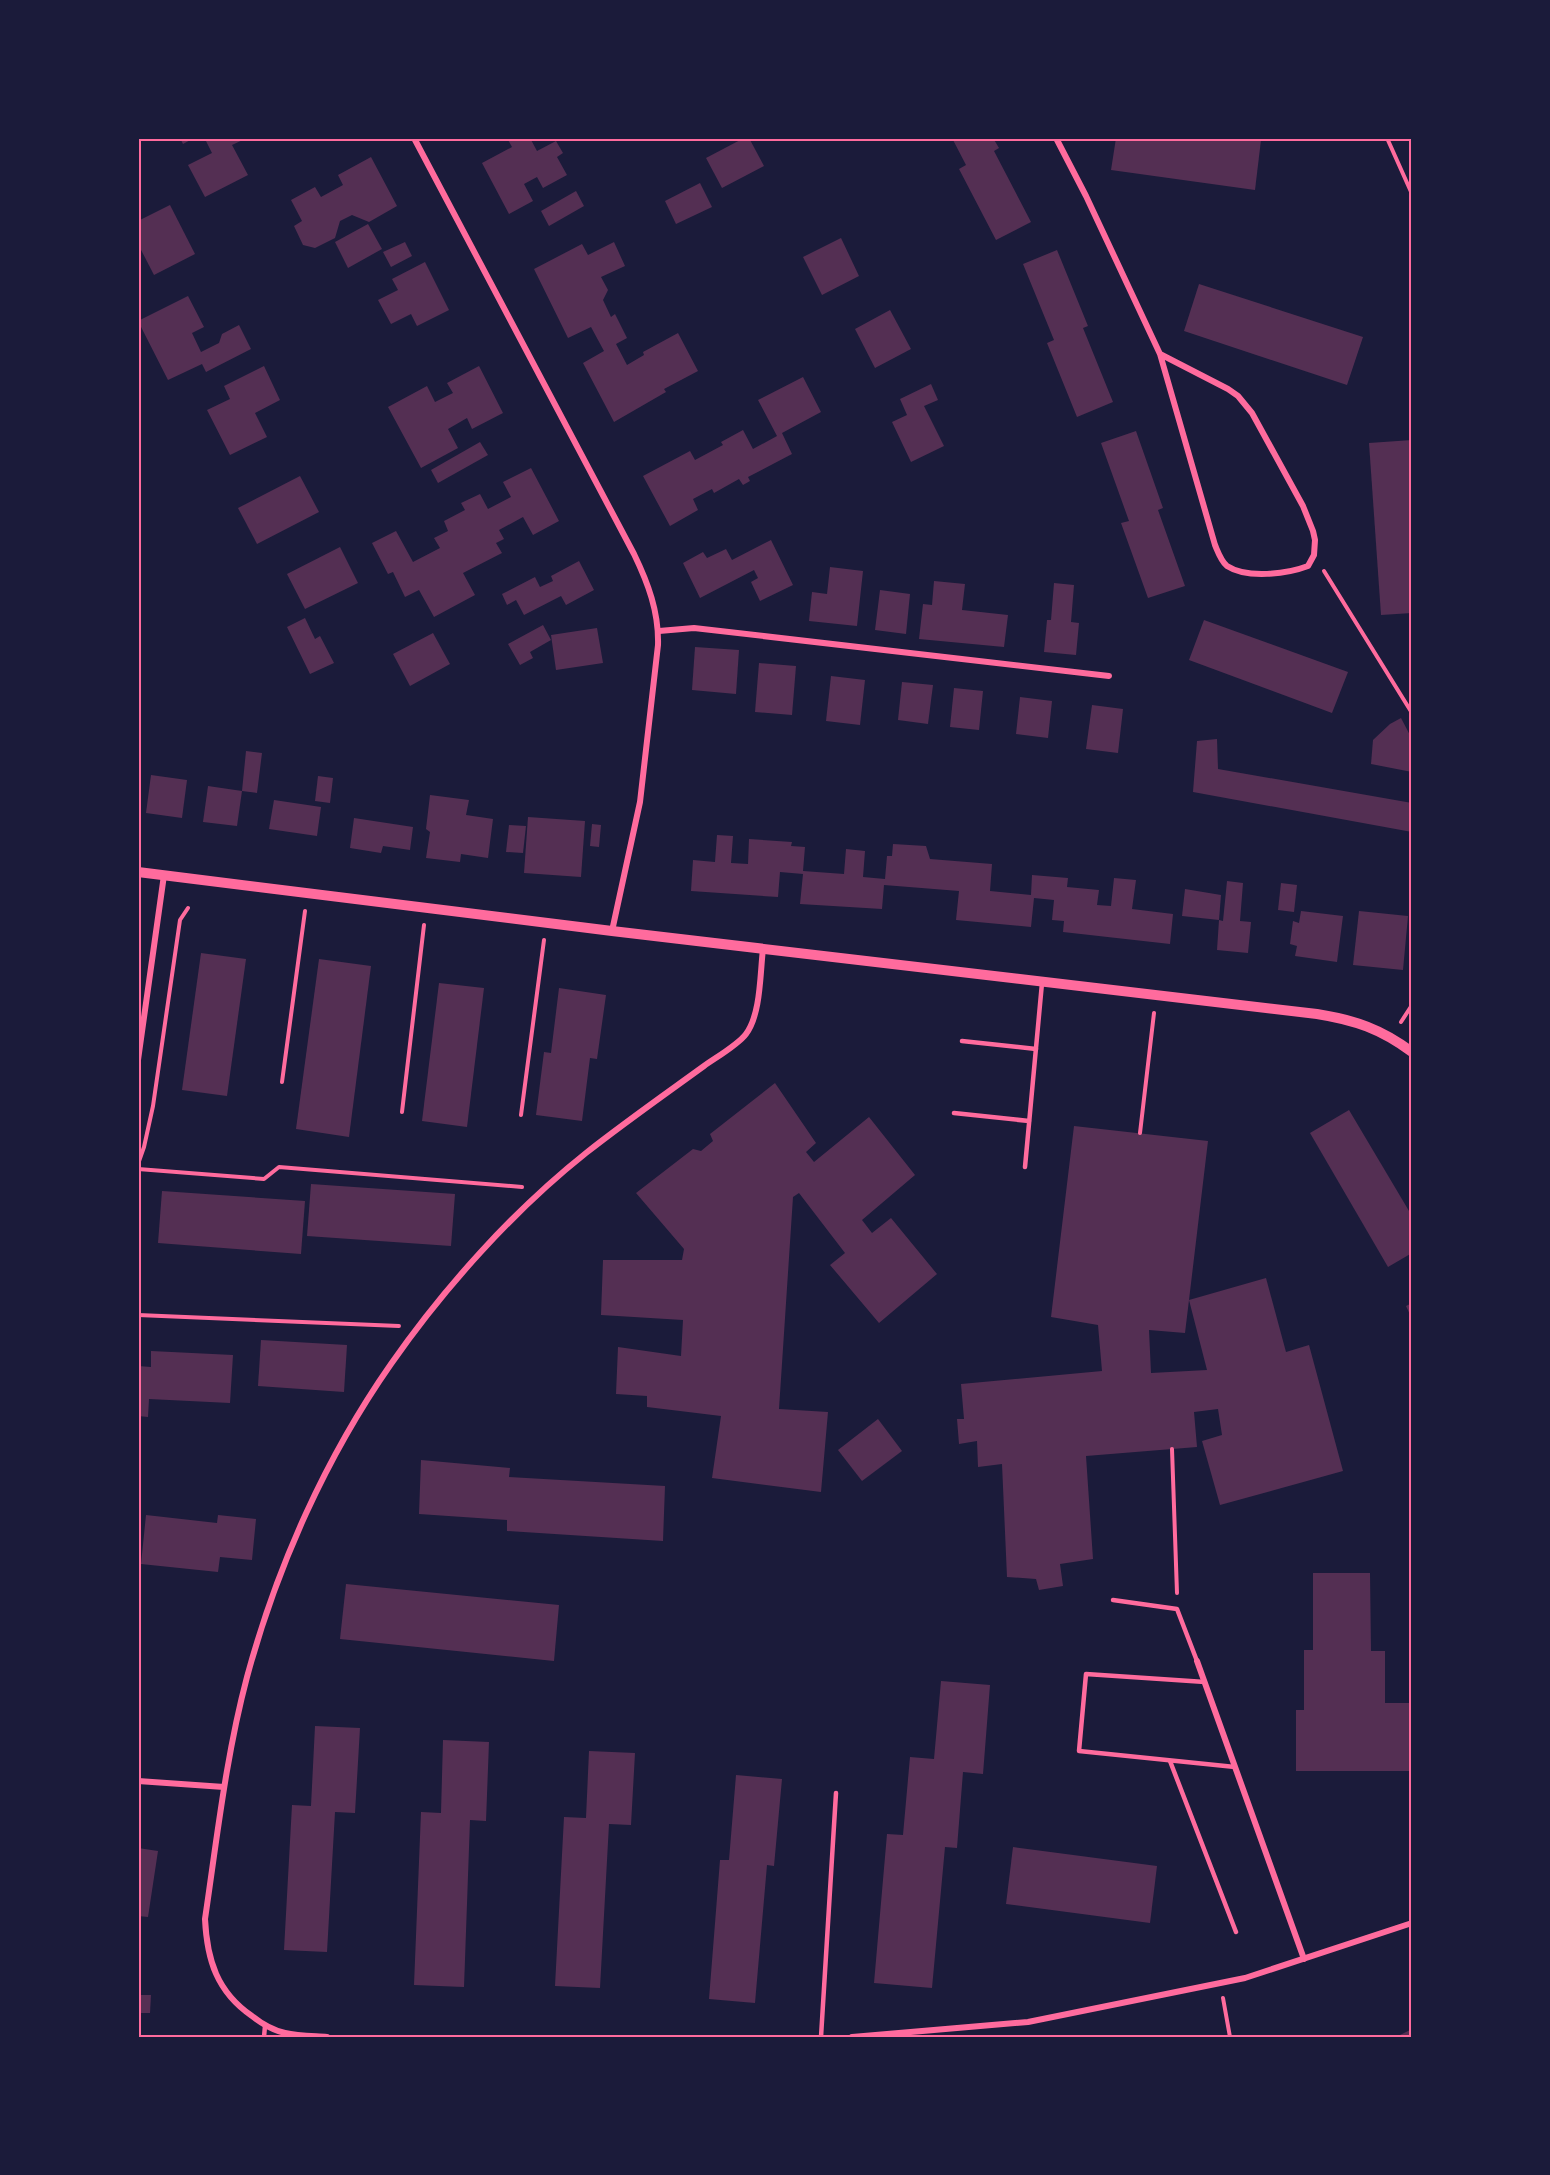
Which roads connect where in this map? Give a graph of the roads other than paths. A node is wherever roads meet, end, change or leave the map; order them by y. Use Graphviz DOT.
graph roads {
  1 [pos="414,138"];
  2 [pos="1056,138"];
  3 [pos="1160,354"];
  4 [pos="658,631"];
  5 [pos="1109,676"];
  6 [pos="138,872"];
  7 [pos="164,875"];
  8 [pos="612,931"];
  9 [pos="763,949"];
  10 [pos="1042,981"];
  11 [pos="962,1041"];
  12 [pos="1036,1049"];
  13 [pos="1412,1052"];
  14 [pos="138,1060"];
  15 [pos="954,1113"];
  16 [pos="1029,1121"];
  17 [pos="1025,1167"];
  18 [pos="1113,1600"];
  19 [pos="1197,1661"];
  20 [pos="1204,1682"];
  21 [pos="1170,1760"];
  22 [pos="1235,1767"];
  23 [pos="138,1781"];
  24 [pos="224,1787"];
  25 [pos="836,1793"];
  26 [pos="1412,1923"];
  27 [pos="1236,1932"];
  28 [pos="1304,1959"];
  29 [pos="265,2026"];
  30 [pos="264,2037"];
  31 [pos="327,2037"];
  32 [pos="821,2037"];
  33 [pos="852,2037"];
  1 -- 4 [label="street"];
  2 -- 3 [label="street"];
  3 -- 3 [label="street"];
  4 -- 5 [label="street"];
  4 -- 8 [label="street"];
  6 -- 7 [label="street"];
  7 -- 8 [label="street"];
  7 -- 14 [label="street"];
  8 -- 9 [label="street"];
  9 -- 10 [label="street"];
  9 -- 24 [label="street"];
  10 -- 12 [label="lane"];
  10 -- 13 [label="street"];
  11 -- 12 [label="lane"];
  12 -- 16 [label="lane"];
  15 -- 16 [label="lane"];
  16 -- 17 [label="lane"];
  18 -- 19 [label="lane"];
  19 -- 20 [label="street"];
  20 -- 21 [label="lane"];
  20 -- 22 [label="street"];
  21 -- 22 [label="lane"];
  21 -- 27 [label="lane"];
  22 -- 28 [label="street"];
  23 -- 24 [label="street"];
  24 -- 29 [label="street"];
  25 -- 32 [label="lane"];
  26 -- 28 [label="street"];
  28 -- 33 [label="street"];
  29 -- 30 [label="lane"];
  29 -- 31 [label="street"];
}
